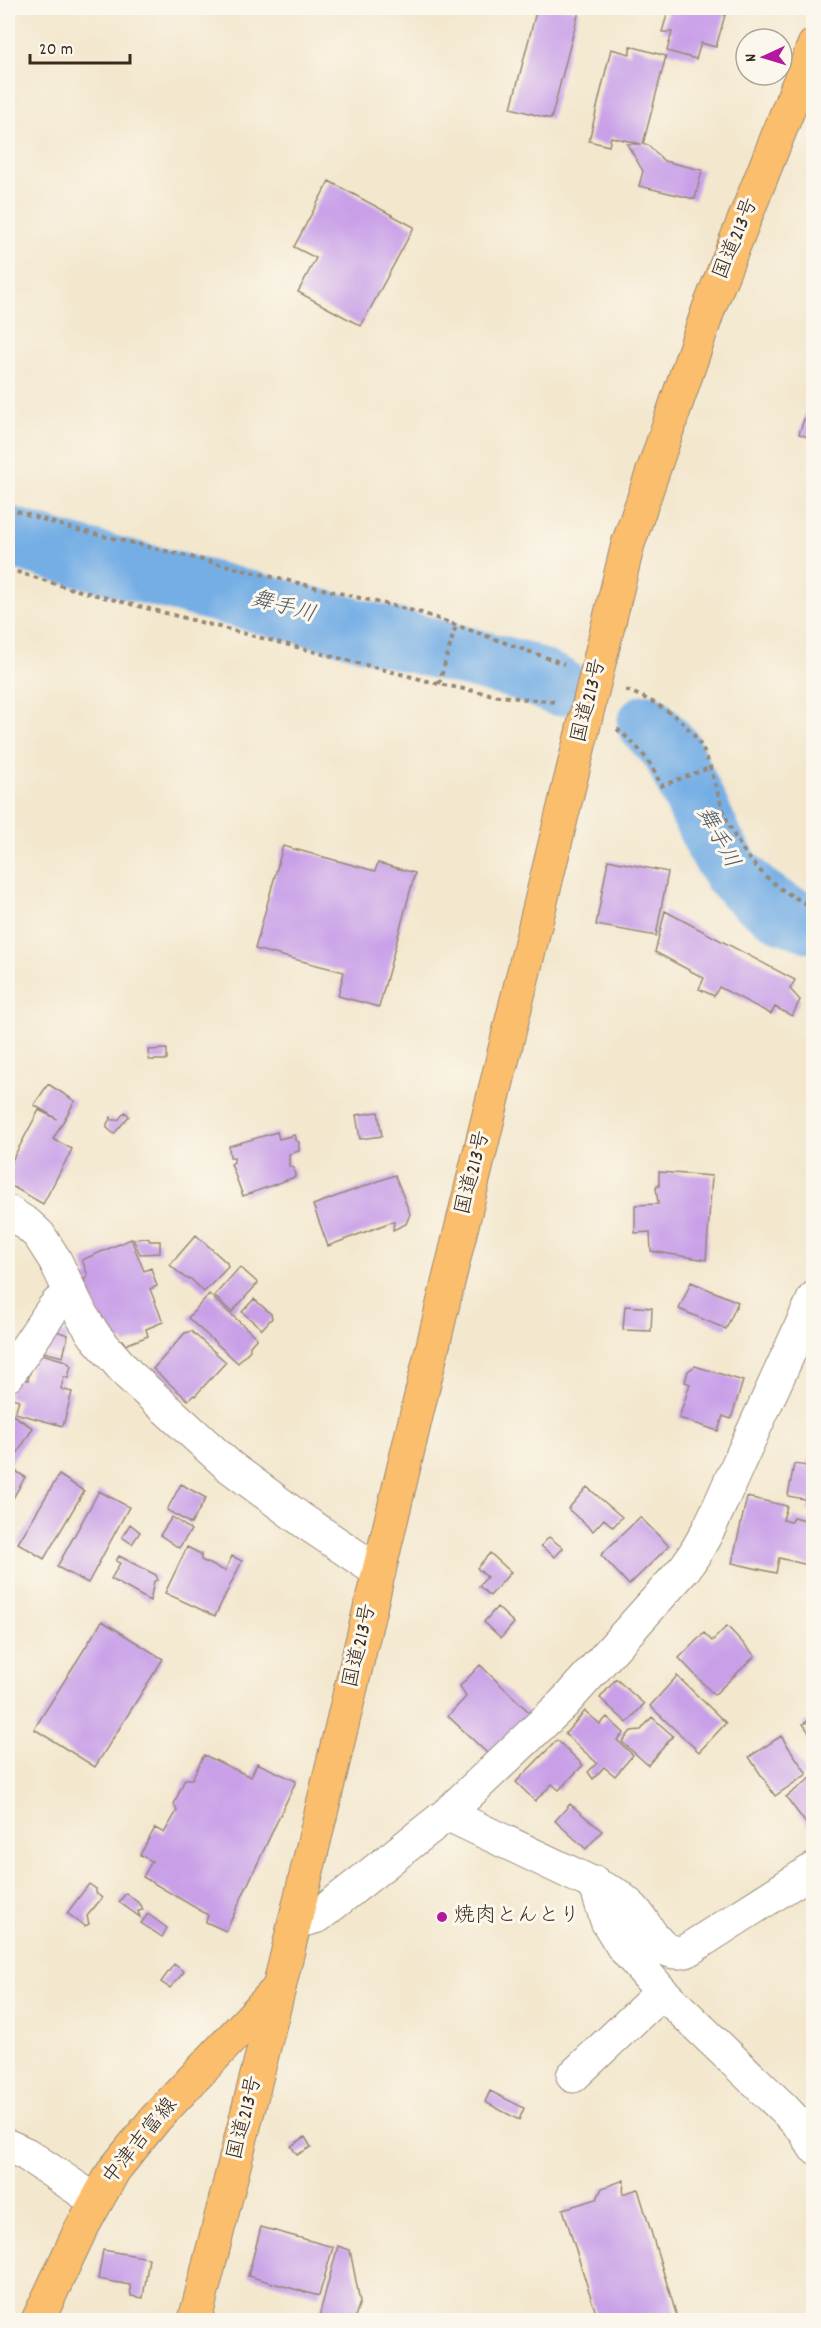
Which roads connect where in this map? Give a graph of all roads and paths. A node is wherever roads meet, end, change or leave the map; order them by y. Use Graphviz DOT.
graph roads {
  1 [pos="813,45"];
  2 [pos="8,508"];
  3 [pos="8,569"];
  4 [pos="456,625"];
  5 [pos="568,666"];
  6 [pos="439,684"];
  7 [pos="624,688"];
  8 [pos="560,703"];
  9 [pos="614,727"];
  10 [pos="709,768"];
  11 [pos="813,907"];
  12 [pos="8,1212"];
  13 [pos="71,1294"];
  14 [pos="813,1298"];
  15 [pos="8,1375"];
  16 [pos="379,1572"];
  17 [pos="447,1814"];
  18 [pos="813,1869"];
  19 [pos="595,1883"];
  20 [pos="295,1920"];
  21 [pos="279,1988"];
  22 [pos="662,1992"];
  23 [pos="573,2076"];
  24 [pos="8,2146"];
  25 [pos="813,2147"];
  26 [pos="96,2201"];
  27 [pos="38,2320"];
  28 [pos="195,2320"];
  1 -- 16 [label="main road, 国道213号"];
  2 -- 4 [label="path"];
  3 -- 6 [label="path"];
  4 -- 5 [label="path"];
  4 -- 6 [label="path"];
  6 -- 8 [label="path"];
  7 -- 10 [label="path"];
  9 -- 10 [label="path"];
  10 -- 11 [label="path"];
  12 -- 13 [label="street"];
  13 -- 15 [label="street"];
  13 -- 16 [label="street"];
  14 -- 17 [label="street"];
  16 -- 20 [label="main road, 国道213号"];
  17 -- 19 [label="street"];
  17 -- 20 [label="street"];
  18 -- 19 [label="street"];
  19 -- 22 [label="street"];
  20 -- 21 [label="main road, 国道213号"];
  21 -- 26 [label="main road, 中津吉富線"];
  21 -- 28 [label="main road, 国道213号"];
  22 -- 23 [label="street"];
  22 -- 25 [label="street"];
  24 -- 26 [label="street"];
  26 -- 27 [label="main road, 中津吉富線"];
}
